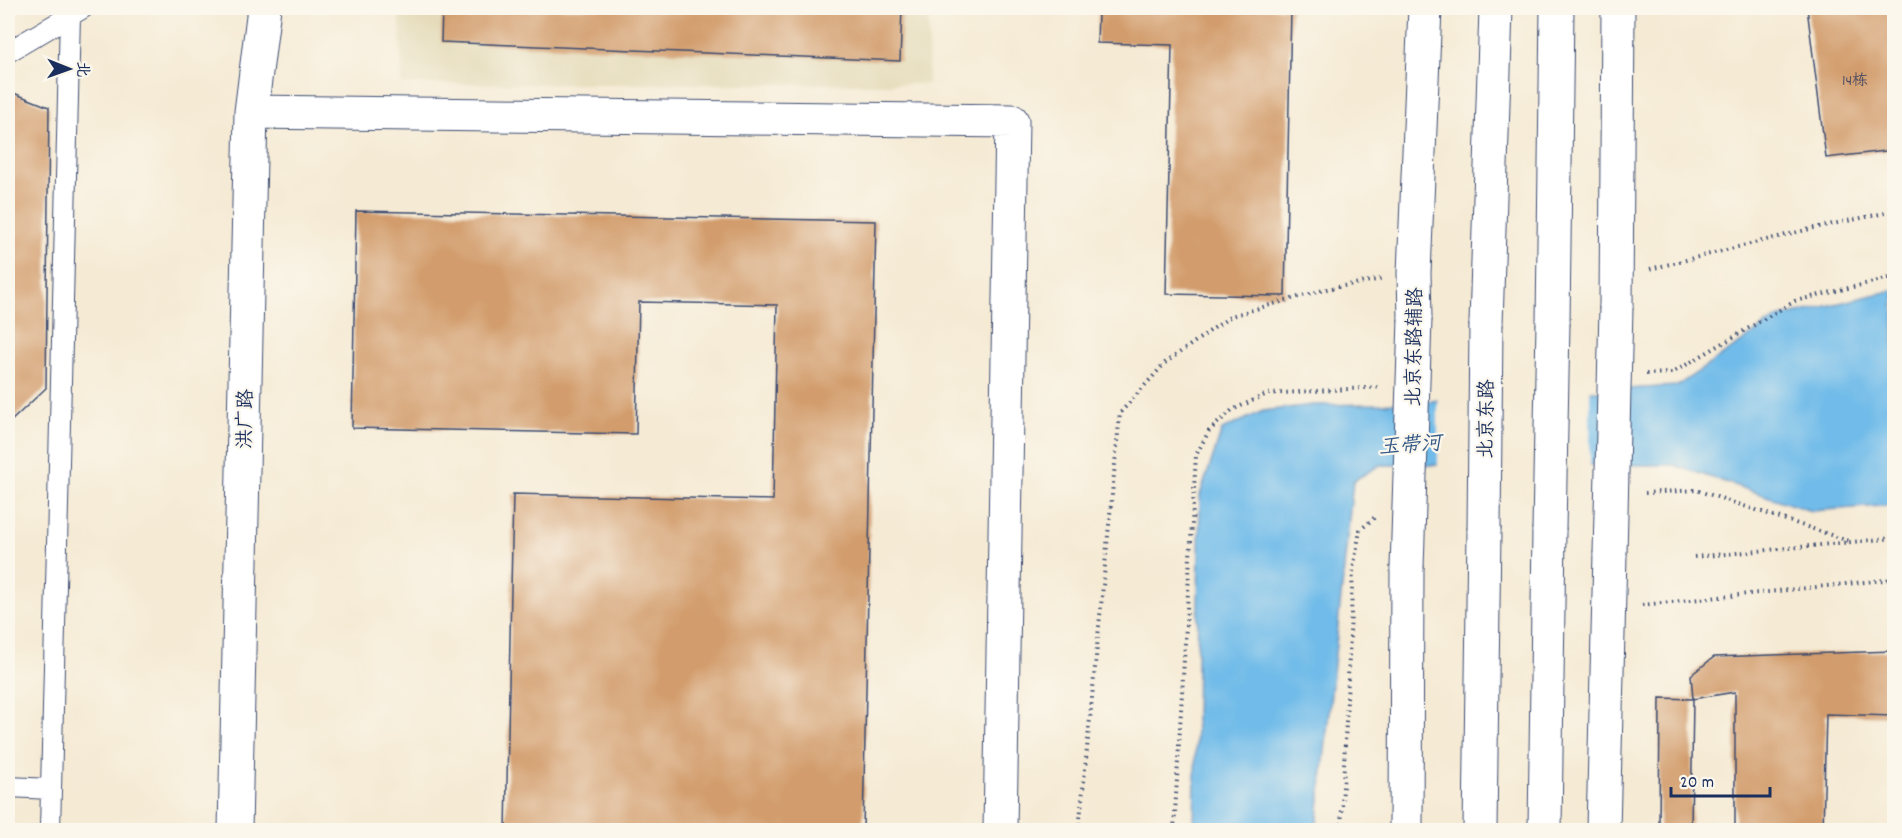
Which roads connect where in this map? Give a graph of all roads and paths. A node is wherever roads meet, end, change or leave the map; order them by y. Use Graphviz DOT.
graph roads {
  1 [pos="264,8"];
  2 [pos="1425,8"];
  3 [pos="1496,8"];
  4 [pos="1557,8"];
  5 [pos="1618,8"];
  6 [pos="76,11"];
  7 [pos="8,52"];
  8 [pos="251,112"];
  9 [pos="1894,211"];
  10 [pos="1414,273"];
  11 [pos="1617,292"];
  12 [pos="1894,538"];
  13 [pos="1694,557"];
  14 [pos="1894,579"];
  15 [pos="1608,608"];
  16 [pos="8,787"];
  17 [pos="51,789"];
  18 [pos="50,831"];
  19 [pos="235,831"];
  20 [pos="1000,831"];
  21 [pos="1079,831"];
  22 [pos="1406,831"];
  23 [pos="1480,831"];
  24 [pos="1545,831"];
  25 [pos="1603,831"];
  1 -- 8 [label="main road, 洪广路"];
  2 -- 10 [label="main road, 北京东路辅路"];
  3 -- 23 [label="main road, 北京东路, bridge"];
  4 -- 24 [label="main road, bridge"];
  5 -- 11 [label="main road"];
  6 -- 7 [label="lane"];
  6 -- 17 [label="lane"];
  8 -- 19 [label="main road, 洪广路"];
  8 -- 20 [label="main road"];
  9 -- 11 [label="path"];
  10 -- 21 [label="path"];
  10 -- 22 [label="main road, 北京东路辅路, bridge"];
  11 -- 15 [label="main road, bridge"];
  12 -- 13 [label="path"];
  14 -- 15 [label="path"];
  15 -- 25 [label="main road"];
  16 -- 17 [label="lane"];
  17 -- 18 [label="lane"];
}
